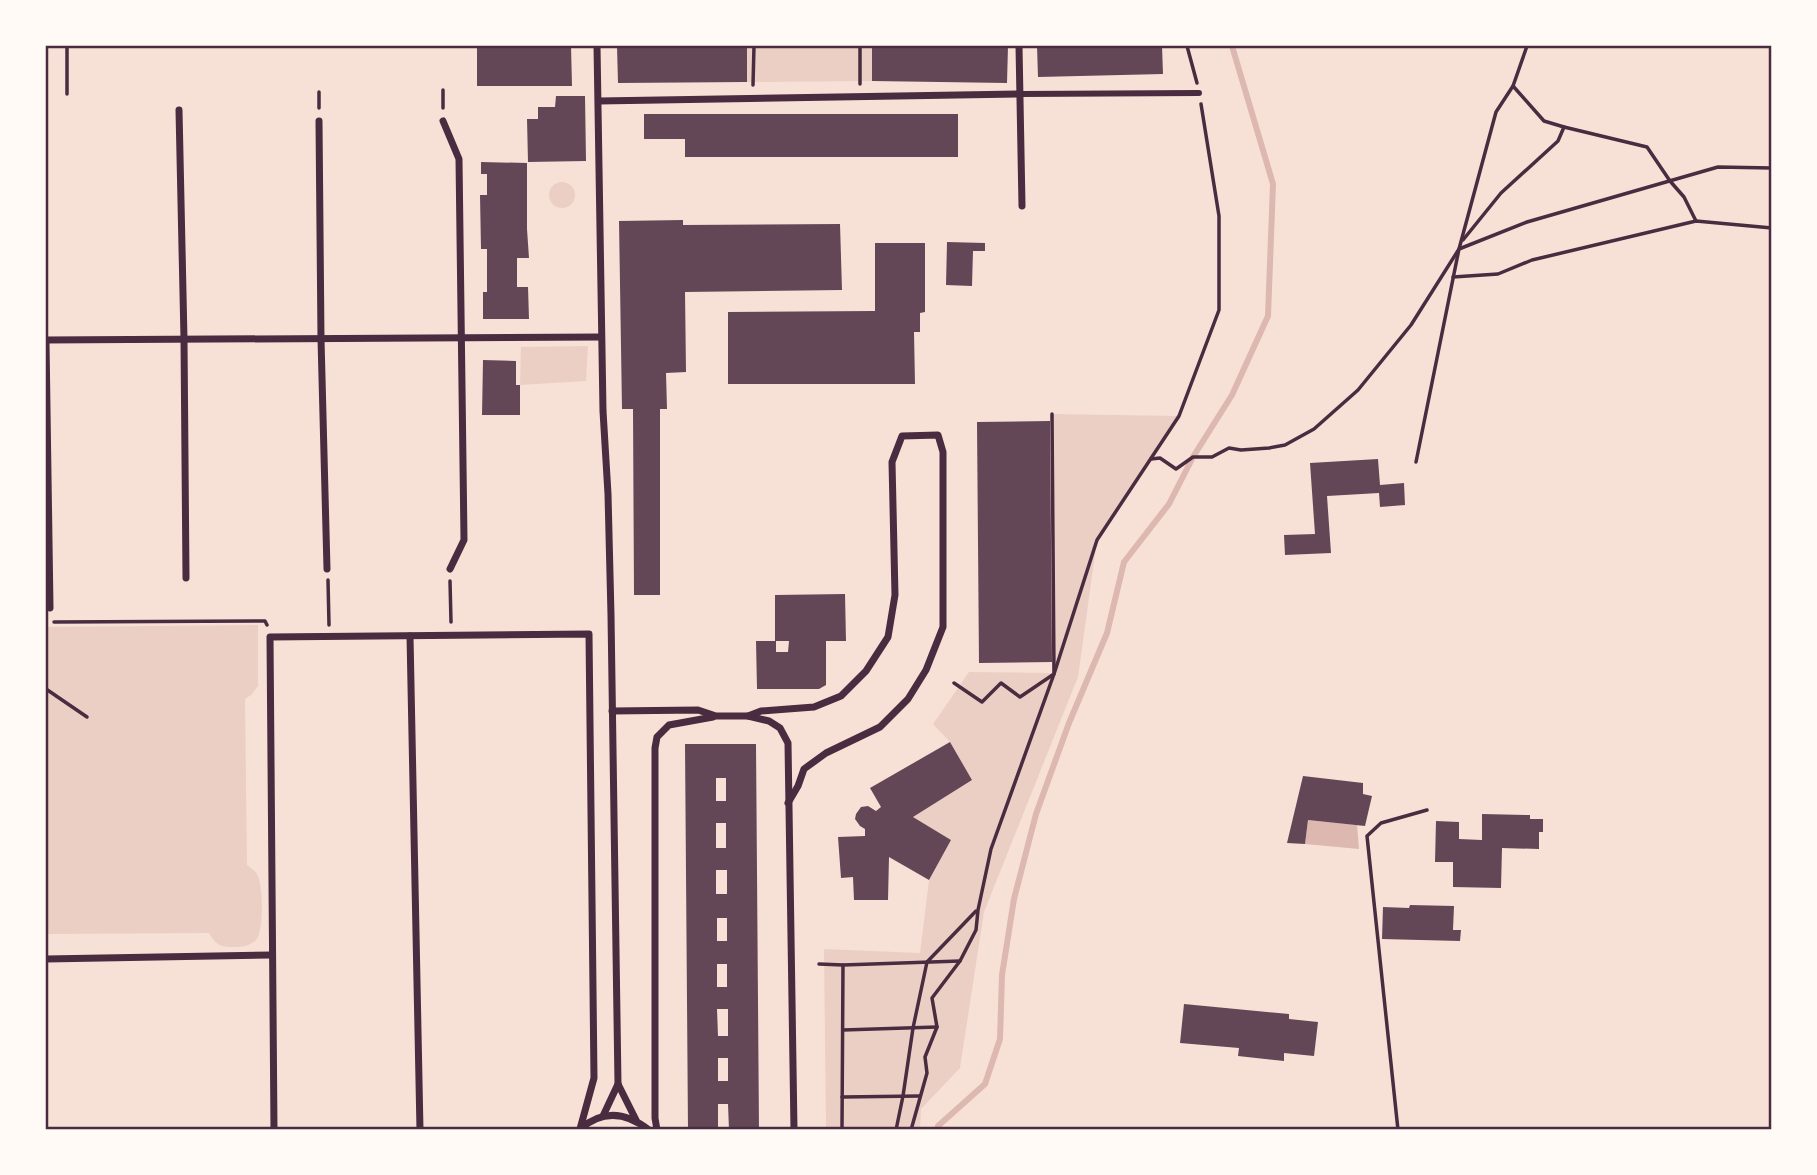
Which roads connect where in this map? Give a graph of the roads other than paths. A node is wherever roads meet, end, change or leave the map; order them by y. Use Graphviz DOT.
graph roads {
  1 [pos="597,46"];
  2 [pos="1019,46"];
  3 [pos="1199,93"];
  4 [pos="1020,94"];
  5 [pos="599,101"];
  6 [pos="179,110"];
  7 [pos="319,121"];
  8 [pos="443,121"];
  9 [pos="1022,206"];
  10 [pos="601,337"];
  11 [pos="461,338"];
  12 [pos="184,339"];
  13 [pos="321,339"];
  14 [pos="46,341"];
  15 [pos="327,569"];
  16 [pos="450,569"];
  17 [pos="186,578"];
  18 [pos="50,608"];
  19 [pos="410,636"];
  20 [pos="612,712"];
  21 [pos="716,716"];
  22 [pos="748,716"];
  23 [pos="788,803"];
  24 [pos="271,955"];
  25 [pos="46,958"];
  26 [pos="618,1084"];
  27 [pos="603,1116"];
  28 [pos="636,1120"];
  29 [pos="274,1129"];
  30 [pos="420,1129"];
  31 [pos="580,1129"];
  32 [pos="649,1129"];
  33 [pos="657,1129"];
  34 [pos="794,1129"];
  1 -- 5 [label="street"];
  2 -- 4 [label="street"];
  3 -- 4 [label="street"];
  4 -- 5 [label="street"];
  4 -- 9 [label="street"];
  5 -- 10 [label="street"];
  6 -- 12 [label="street"];
  7 -- 13 [label="street"];
  8 -- 11 [label="street"];
  10 -- 11 [label="street"];
  10 -- 20 [label="street"];
  11 -- 13 [label="street"];
  11 -- 16 [label="street"];
  12 -- 13 [label="street"];
  12 -- 14 [label="street"];
  12 -- 17 [label="street"];
  13 -- 15 [label="street"];
  14 -- 18 [label="street"];
  19 -- 24 [label="street"];
  19 -- 30 [label="street"];
  19 -- 31 [label="street"];
  20 -- 21 [label="street"];
  20 -- 26 [label="street"];
  21 -- 22 [label="street"];
  21 -- 33 [label="street"];
  22 -- 23 [label="street"];
  22 -- 23 [label="street"];
  23 -- 34 [label="street"];
  24 -- 25 [label="street"];
  24 -- 29 [label="street"];
  26 -- 27 [label="street"];
  26 -- 28 [label="street"];
  27 -- 28 [label="street"];
  27 -- 31 [label="street"];
  28 -- 32 [label="street"];
}
